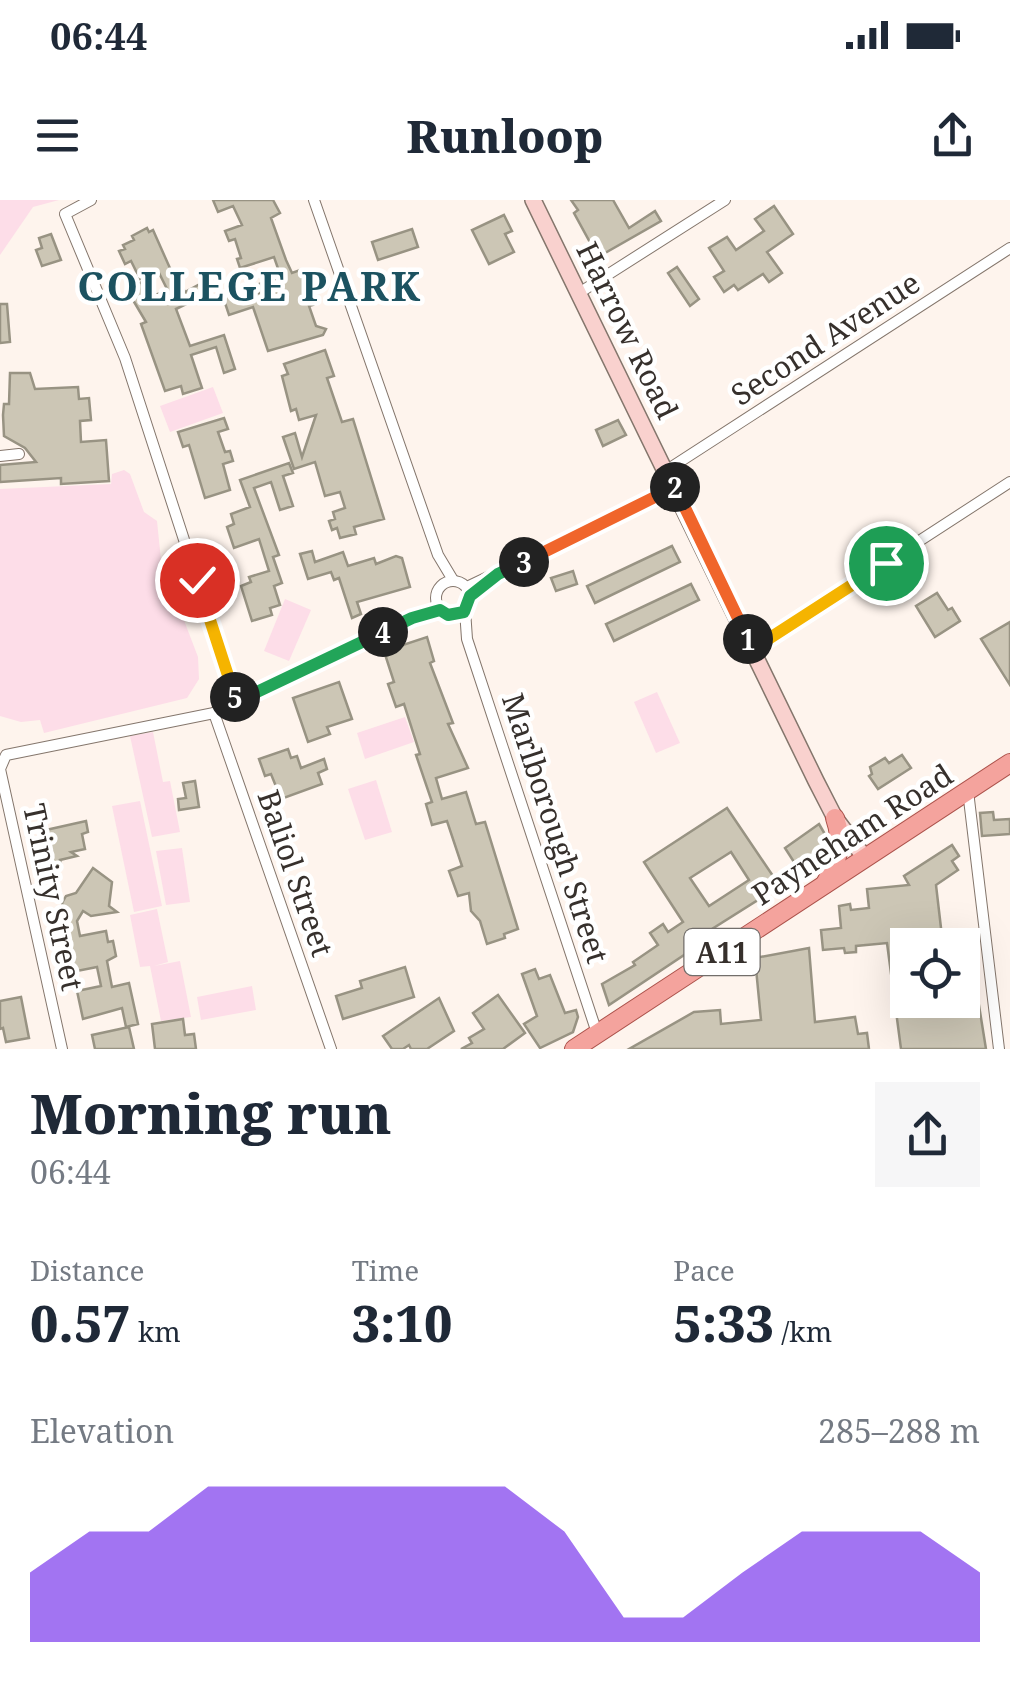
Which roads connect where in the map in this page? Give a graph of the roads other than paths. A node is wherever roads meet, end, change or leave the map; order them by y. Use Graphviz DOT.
graph roads {
  1 [pos="91,200"];
  2 [pos="314,200"];
  3 [pos="533,200"];
  4 [pos="724,200"];
  5 [pos="1010,248"];
  6 [pos="579,293"];
  7 [pos="19,454"];
  8 [pos="0,456"];
  9 [pos="667,470"];
  10 [pos="1010,482"];
  11 [pos="675,487"];
  12 [pos="448,582"];
  13 [pos="469,592"];
  14 [pos="442,608"];
  15 [pos="465,610"];
  16 [pos="467,639"];
  17 [pos="753,649"];
  18 [pos="236,702"];
  19 [pos="214,713"];
  20 [pos="1010,764"];
  21 [pos="968,791"];
  22 [pos="835,818"];
  23 [pos="865,858"];
  24 [pos="825,884"];
  25 [pos="597,1033"];
  26 [pos="62,1049"];
  27 [pos="331,1049"];
  28 [pos="574,1049"];
  29 [pos="999,1049"];
  1 -- 18 [label="street"];
  2 -- 12 [label="street"];
  3 -- 6 [label="street, Harrow Road"];
  4 -- 6 [label="street"];
  5 -- 9 [label="street, Second Avenue"];
  6 -- 9 [label="street, Harrow Road"];
  7 -- 8 [label="street"];
  9 -- 11 [label="street, Harrow Road"];
  10 -- 17 [label="street"];
  11 -- 13 [label="street"];
  11 -- 17 [label="street, Harrow Road"];
  12 -- 13 [label="street"];
  12 -- 14 [label="street"];
  13 -- 15 [label="street"];
  14 -- 15 [label="street"];
  14 -- 16 [label="street, Marlborough Street"];
  14 -- 18 [label="street"];
  15 -- 16 [label="street, Marlborough Street"];
  16 -- 25 [label="street, Marlborough Street"];
  17 -- 22 [label="street, Harrow Road"];
  18 -- 19 [label="street"];
  19 -- 26 [label="street, Trinity Street"];
  19 -- 27 [label="street, Baliol Street"];
  20 -- 21 [label="main road, Payneham Road / A11"];
  21 -- 23 [label="main road, Payneham Road / A11"];
  21 -- 29 [label="street"];
  22 -- 23 [label="street, Harrow Road"];
  22 -- 24 [label="main road"];
  23 -- 24 [label="main road, Payneham Road / A11"];
  24 -- 25 [label="main road, Payneham Road / A11"];
  25 -- 28 [label="main road, Payneham Road / A11"];
}
